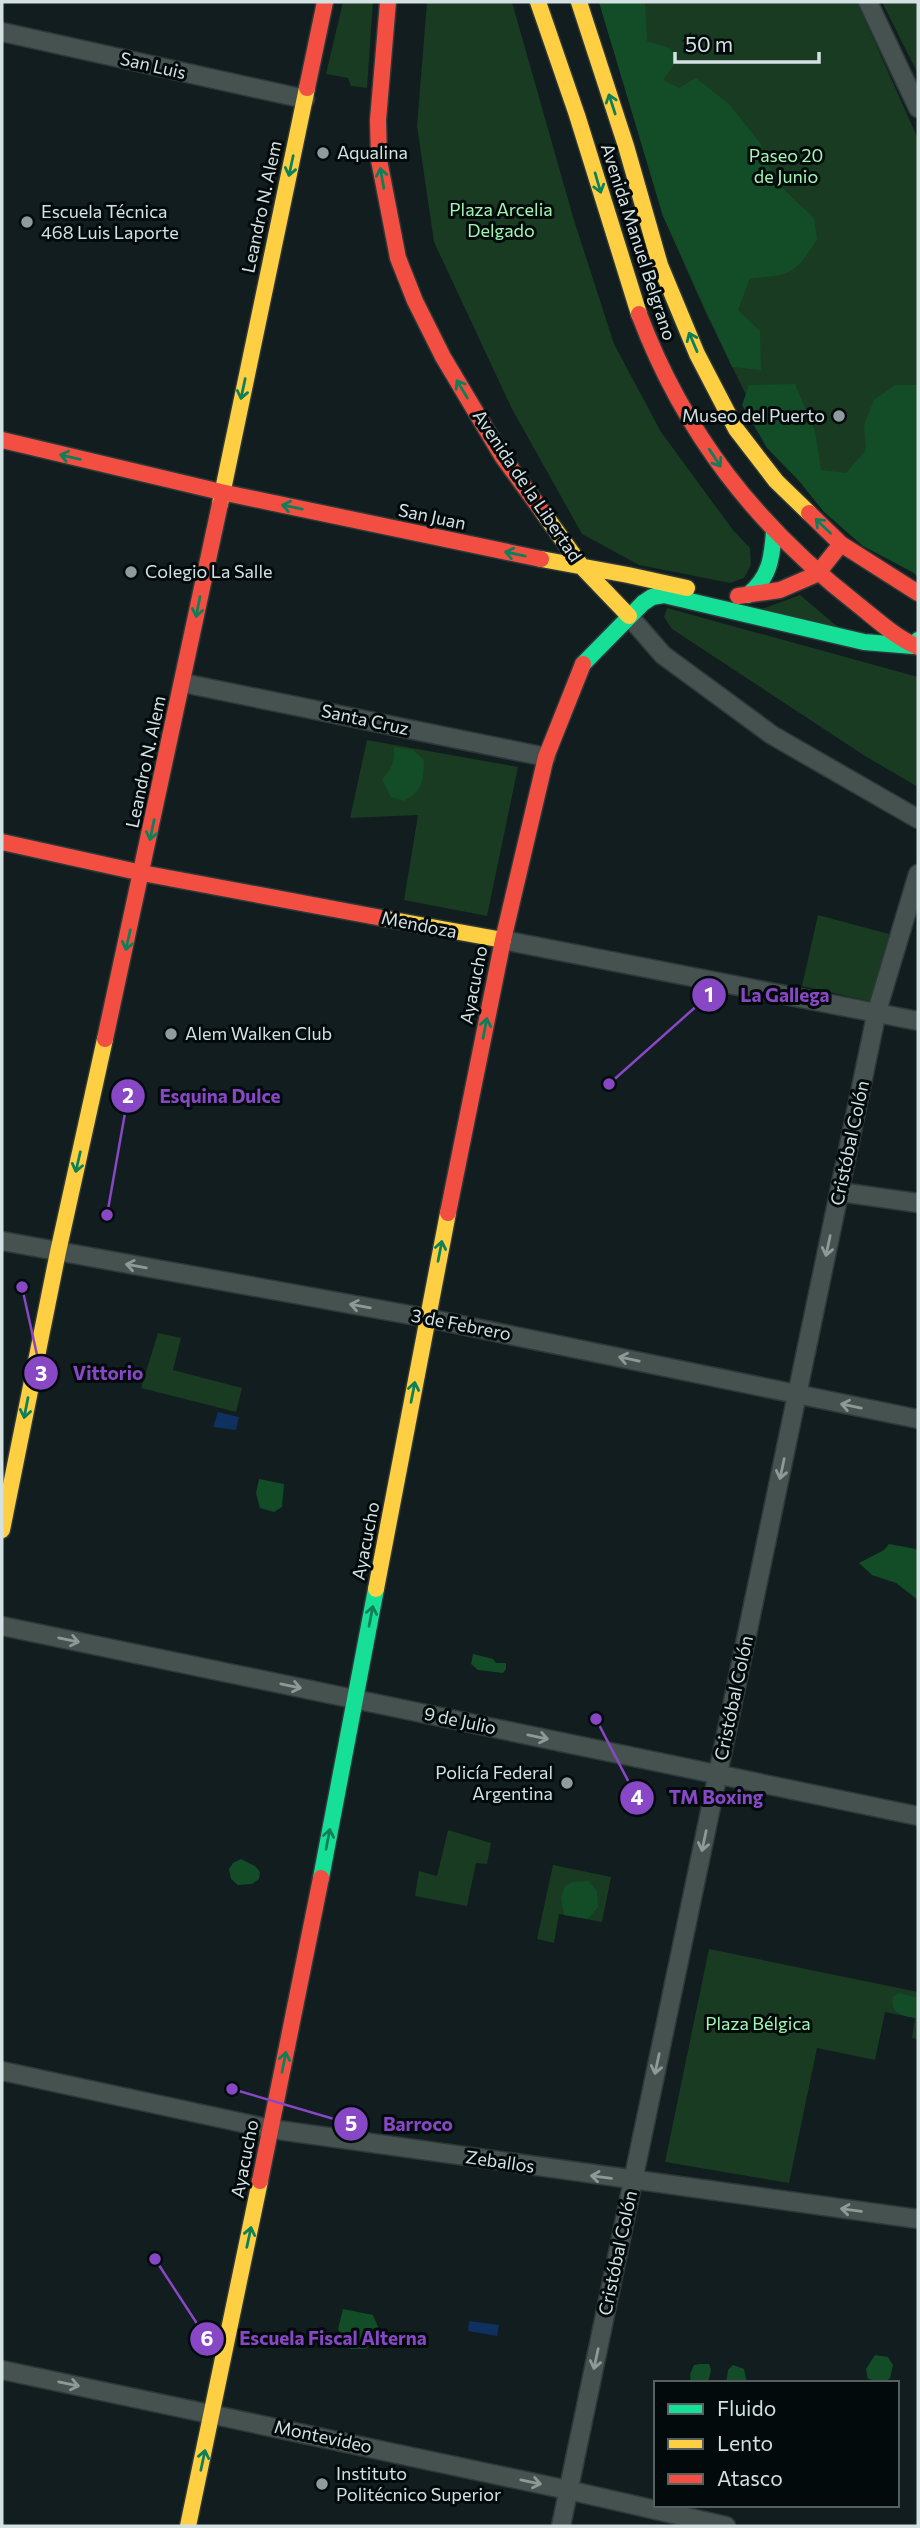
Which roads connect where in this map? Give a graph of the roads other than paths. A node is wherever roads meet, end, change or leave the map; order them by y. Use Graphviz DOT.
graph roads {
  1 [pos="325,2"];
  2 [pos="388,2"];
  3 [pos="538,2"];
  4 [pos="579,2"];
  5 [pos="868,2"];
  6 [pos="2,32"];
  7 [pos="305,99"];
  8 [pos="918,108"];
  9 [pos="2,440"];
  10 [pos="759,487"];
  11 [pos="221,492"];
  12 [pos="774,531"];
  13 [pos="841,544"];
  14 [pos="582,567"];
  15 [pos="817,574"];
  16 [pos="918,593"];
  17 [pos="748,595"];
  18 [pos="629,616"];
  19 [pos="917,644"];
  20 [pos="183,683"];
  21 [pos="546,757"];
  22 [pos="918,819"];
  23 [pos="2,842"];
  24 [pos="142,873"];
  25 [pos="918,874"];
  26 [pos="503,940"];
  27 [pos="877,1011"];
  28 [pos="918,1021"];
  29 [pos="839,1192"];
  30 [pos="918,1203"];
  31 [pos="2,1241"];
  32 [pos="58,1252"];
  33 [pos="427,1318"];
  34 [pos="797,1394"];
  35 [pos="918,1419"];
  36 [pos="2,1530"];
  37 [pos="2,1626"];
  38 [pos="356,1699"];
  39 [pos="718,1774"];
  40 [pos="918,1816"];
  41 [pos="2,2071"];
  42 [pos="271,2129"];
  43 [pos="633,2181"];
  44 [pos="918,2219"];
  45 [pos="2,2370"];
  46 [pos="213,2414"];
  47 [pos="568,2490"];
  48 [pos="188,2526"];
  49 [pos="561,2526"];
  50 [pos="726,2526"];
  1 -- 7 [label="main road, Leandro N. Alem"];
  14 -- 2 [label="main road, Avenida de la Libertad, one-way"];
  3 -- 10 [label="main road, Avenida Manuel Belgrano, one-way"];
  10 -- 4 [label="main road, Avenida Manuel Belgrano, one-way"];
  5 -- 8 [label="street"];
  6 -- 7 [label="street, San Luis"];
  7 -- 11 [label="main road, Leandro N. Alem, one-way"];
  11 -- 9 [label="main road, San Juan, one-way"];
  10 -- 12 [label="main road, Avenida Manuel Belgrano"];
  13 -- 10 [label="main road, Avenida Manuel Belgrano, one-way"];
  14 -- 11 [label="main road, San Juan, one-way"];
  11 -- 20 [label="main road, Leandro N. Alem, one-way"];
  12 -- 15 [label="main road, Avenida Manuel Belgrano"];
  12 -- 17 [label="main road"];
  13 -- 15 [label="main road, San Juan"];
  13 -- 16 [label="main road, Avenida Manuel Belgrano"];
  14 -- 17 [label="main road, San Juan"];
  14 -- 18 [label="main road, Avenida de la Libertad"];
  15 -- 17 [label="main road, San Juan"];
  15 -- 19 [label="main road, Avenida Manuel Belgrano"];
  18 -- 19 [label="main road, Ayacucho"];
  18 -- 21 [label="main road, Ayacucho"];
  18 -- 22 [label="street, Avenida de la Libertad"];
  20 -- 21 [label="street, Santa Cruz"];
  20 -- 24 [label="main road, Leandro N. Alem, one-way"];
  21 -- 26 [label="main road, Ayacucho"];
  23 -- 24 [label="main road, Mendoza"];
  24 -- 26 [label="main road, Mendoza"];
  24 -- 32 [label="main road, Leandro N. Alem, one-way"];
  25 -- 27 [label="street, Cristóbal Colón"];
  26 -- 27 [label="street, Mendoza"];
  33 -- 26 [label="main road, Ayacucho, one-way"];
  27 -- 28 [label="street, Mendoza"];
  27 -- 29 [label="street, Cristóbal Colón"];
  29 -- 30 [label="street"];
  29 -- 34 [label="street, Cristóbal Colón, one-way"];
  31 -- 32 [label="street, 3 de Febrero"];
  33 -- 32 [label="street, 3 de Febrero, one-way"];
  32 -- 36 [label="main road, Leandro N. Alem, one-way"];
  34 -- 33 [label="street, 3 de Febrero, one-way"];
  38 -- 33 [label="main road, Ayacucho, one-way"];
  35 -- 34 [label="street, 3 de Febrero, one-way"];
  34 -- 39 [label="street, Cristóbal Colón, one-way"];
  37 -- 38 [label="street, 9 de Julio, one-way"];
  38 -- 39 [label="street, 9 de Julio, one-way"];
  42 -- 38 [label="main road, Ayacucho, one-way"];
  39 -- 40 [label="street, 9 de Julio"];
  39 -- 43 [label="street, Cristóbal Colón, one-way"];
  41 -- 42 [label="street, Zeballos"];
  43 -- 42 [label="street, Zeballos, one-way"];
  46 -- 42 [label="main road, Ayacucho, one-way"];
  44 -- 43 [label="street, Zeballos, one-way"];
  43 -- 47 [label="street, Cristóbal Colón, one-way"];
  45 -- 46 [label="street, Montevideo, one-way"];
  46 -- 47 [label="street, Montevideo, one-way"];
  48 -- 46 [label="main road, Ayacucho, one-way"];
  47 -- 49 [label="street, Cristóbal Colón"];
  47 -- 50 [label="street, Montevideo"];
}
